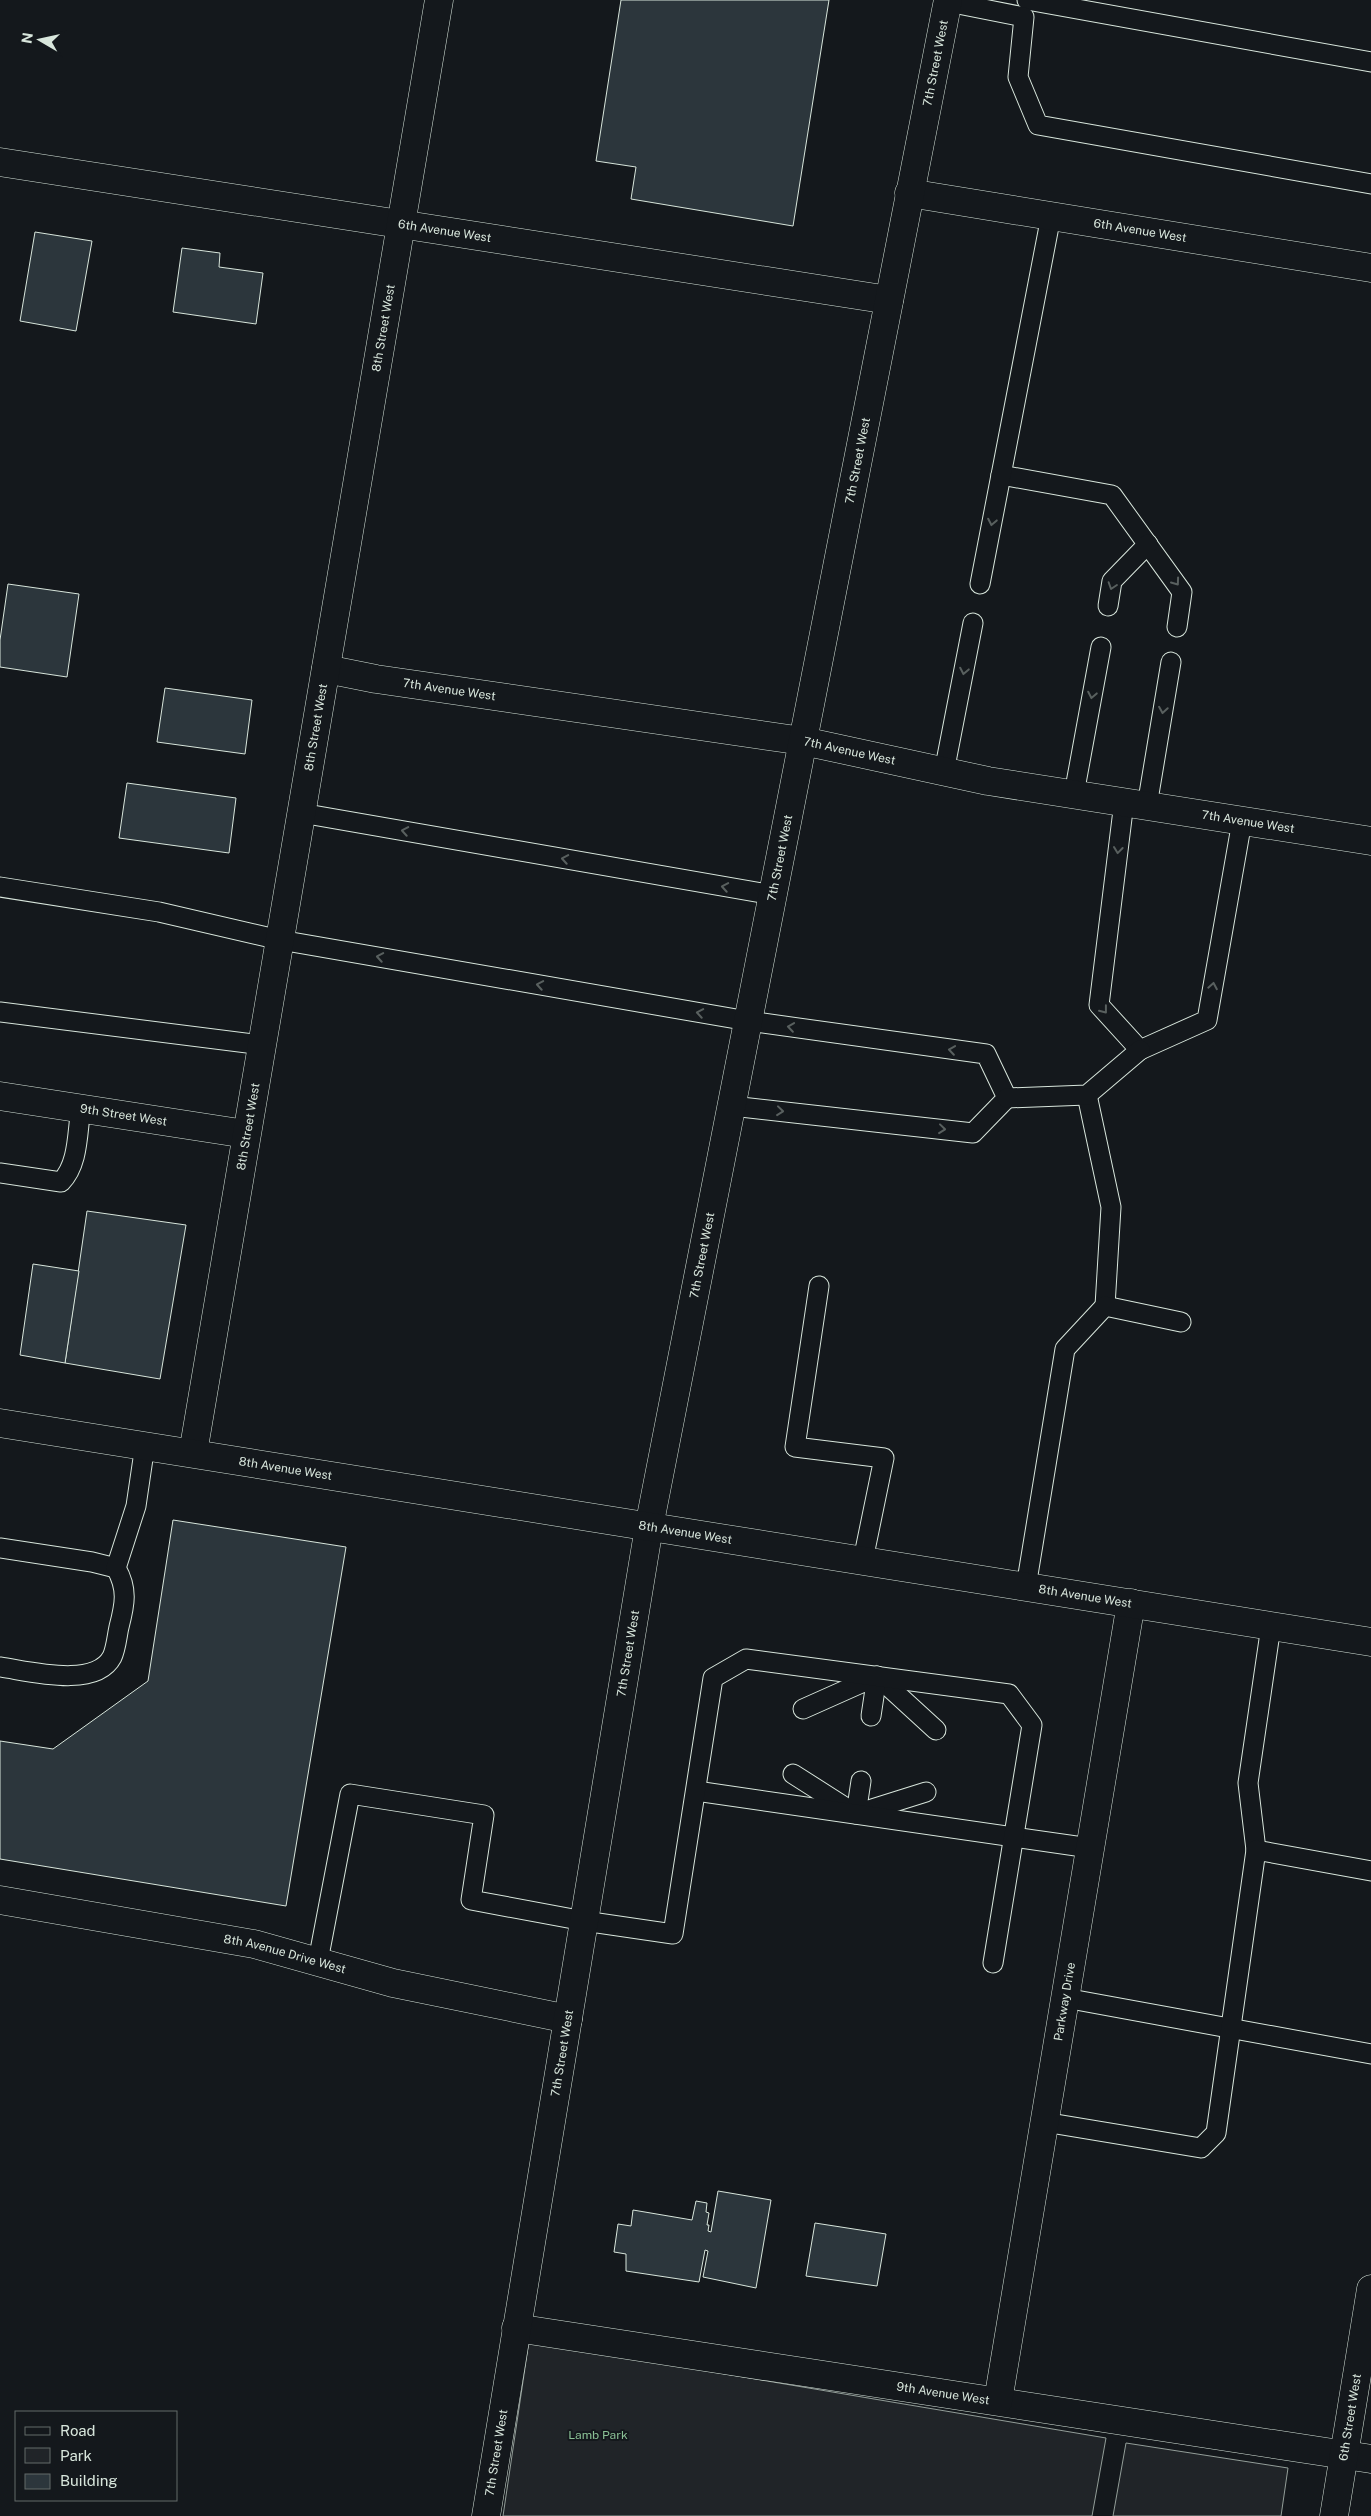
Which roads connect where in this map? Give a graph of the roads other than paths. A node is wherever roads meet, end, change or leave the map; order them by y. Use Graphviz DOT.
graph roads {
  1 [pos="439,0"];
  2 [pos="948,1"];
  3 [pos="1026,6"];
  4 [pos="1371,62"];
  5 [pos="0,162"];
  6 [pos="1371,184"];
  7 [pos="909,193"];
  8 [pos="1051,216"];
  9 [pos="402,224"];
  10 [pos="1371,268"];
  11 [pos="889,300"];
  12 [pos="1001,474"];
  13 [pos="1148,544"];
  14 [pos="980,584"];
  15 [pos="1108,606"];
  16 [pos="973,623"];
  17 [pos="1177,627"];
  18 [pos="1102,648"];
  19 [pos="1171,662"];
  20 [pos="326,669"];
  21 [pos="803,741"];
  22 [pos="944,772"];
  23 [pos="1074,794"];
  24 [pos="1136,804"];
  25 [pos="301,813"];
  26 [pos="1242,821"];
  27 [pos="1371,841"];
  28 [pos="0,887"];
  29 [pos="773,896"];
  30 [pos="280,940"];
  31 [pos="0,1012"];
  32 [pos="748,1021"];
  33 [pos="262,1044"];
  34 [pos="1140,1050"];
  35 [pos="1088,1095"];
  36 [pos="0,1096"];
  37 [pos="1007,1098"];
  38 [pos="732,1106"];
  39 [pos="81,1108"];
  40 [pos="246,1134"];
  41 [pos="0,1173"];
  42 [pos="819,1286"];
  43 [pos="1105,1306"];
  44 [pos="1181,1322"];
  45 [pos="0,1423"];
  46 [pos="145,1446"];
  47 [pos="193,1453"];
  48 [pos="649,1527"];
  49 [pos="0,1548"];
  50 [pos="862,1560"];
  51 [pos="116,1568"];
  52 [pos="1026,1587"];
  53 [pos="1131,1604"];
  54 [pos="1271,1626"];
  55 [pos="1371,1642"];
  56 [pos="0,1667"];
  57 [pos="877,1676"];
  58 [pos="803,1709"];
  59 [pos="871,1716"];
  60 [pos="936,1730"];
  61 [pos="793,1774"];
  62 [pos="861,1781"];
  63 [pos="696,1791"];
  64 [pos="926,1792"];
  65 [pos="856,1814"];
  66 [pos="1014,1837"];
  67 [pos="1090,1848"];
  68 [pos="1256,1850"];
  69 [pos="1371,1871"];
  70 [pos="0,1900"];
  71 [pos="584,1921"];
  72 [pos="318,1961"];
  73 [pos="993,1963"];
  74 [pos="1065,1998"];
  75 [pos="568,2019"];
  76 [pos="1230,2027"];
  77 [pos="1371,2054"];
  78 [pos="1044,2122"];
  79 [pos="1371,2289"];
  80 [pos="516,2328"];
  81 [pos="998,2401"];
  82 [pos="1344,2455"];
  83 [pos="1371,2459"];
  84 [pos="486,2516"];
  85 [pos="1334,2516"];
  1 -- 9 [label="street, 8th Street West"];
  2 -- 3 [label="lane"];
  2 -- 7 [label="street, 7th Street West"];
  3 -- 4 [label="lane"];
  3 -- 6 [label="lane"];
  5 -- 9 [label="street, 6th Avenue West"];
  7 -- 8 [label="street, 6th Avenue West"];
  7 -- 11 [label="street, 7th Street West"];
  8 -- 10 [label="street, 6th Avenue West"];
  8 -- 12 [label="lane"];
  9 -- 11 [label="street, 6th Avenue West"];
  9 -- 20 [label="street, 8th Street West"];
  11 -- 21 [label="street, 7th Street West"];
  12 -- 13 [label="lane"];
  12 -- 14 [label="lane, one-way"];
  13 -- 15 [label="lane, one-way"];
  13 -- 17 [label="lane, one-way"];
  16 -- 22 [label="lane, one-way"];
  18 -- 23 [label="lane, one-way"];
  19 -- 24 [label="lane, one-way"];
  20 -- 21 [label="street, 7th Avenue West"];
  20 -- 25 [label="street, 8th Street West"];
  21 -- 22 [label="street, 7th Avenue West"];
  21 -- 29 [label="street, 7th Street West"];
  22 -- 23 [label="street, 7th Avenue West"];
  23 -- 24 [label="street, 7th Avenue West"];
  24 -- 26 [label="street, 7th Avenue West"];
  24 -- 34 [label="lane, one-way"];
  29 -- 25 [label="lane, one-way"];
  25 -- 30 [label="street, 8th Street West"];
  26 -- 27 [label="street, 7th Avenue West"];
  34 -- 26 [label="lane, one-way"];
  28 -- 30 [label="lane"];
  29 -- 32 [label="street, 7th Street West"];
  32 -- 30 [label="lane, one-way"];
  30 -- 33 [label="street, 8th Street West"];
  31 -- 33 [label="lane"];
  37 -- 32 [label="lane, one-way"];
  32 -- 38 [label="street, 7th Street West"];
  33 -- 40 [label="street, 8th Street West"];
  34 -- 35 [label="lane"];
  35 -- 37 [label="lane"];
  35 -- 43 [label="lane"];
  36 -- 39 [label="street, 9th Street West"];
  38 -- 37 [label="lane, one-way"];
  38 -- 48 [label="street, 7th Street West"];
  39 -- 40 [label="street, 9th Street West"];
  39 -- 41 [label="lane"];
  40 -- 47 [label="street, 8th Street West"];
  42 -- 50 [label="lane"];
  43 -- 44 [label="lane"];
  43 -- 52 [label="lane"];
  45 -- 46 [label="street, 8th Avenue West"];
  46 -- 47 [label="street, 8th Avenue West"];
  46 -- 51 [label="lane"];
  47 -- 48 [label="street, 8th Avenue West"];
  48 -- 50 [label="street, 8th Avenue West"];
  48 -- 71 [label="street, 7th Street West"];
  49 -- 51 [label="lane"];
  50 -- 52 [label="street, 8th Avenue West"];
  51 -- 56 [label="lane"];
  52 -- 53 [label="street, 8th Avenue West"];
  53 -- 54 [label="street, 8th Avenue West"];
  53 -- 67 [label="street, Parkway Drive"];
  54 -- 55 [label="street, 8th Avenue West"];
  54 -- 68 [label="lane"];
  57 -- 58 [label="lane"];
  57 -- 59 [label="lane"];
  57 -- 60 [label="lane"];
  57 -- 63 [label="lane"];
  57 -- 66 [label="lane"];
  61 -- 65 [label="lane"];
  62 -- 65 [label="lane"];
  63 -- 65 [label="lane"];
  63 -- 71 [label="lane"];
  64 -- 65 [label="lane"];
  65 -- 66 [label="lane"];
  66 -- 67 [label="lane"];
  66 -- 73 [label="lane"];
  67 -- 74 [label="street, Parkway Drive"];
  68 -- 69 [label="lane"];
  68 -- 76 [label="lane"];
  70 -- 72 [label="street, 8th Avenue Drive West"];
  71 -- 72 [label="lane"];
  71 -- 75 [label="street, 7th Street West"];
  72 -- 75 [label="street, 8th Avenue Drive West"];
  74 -- 76 [label="lane"];
  74 -- 78 [label="street, Parkway Drive"];
  75 -- 80 [label="street, 7th Street West"];
  76 -- 77 [label="lane"];
  76 -- 78 [label="lane"];
  78 -- 81 [label="street, Parkway Drive"];
  79 -- 82 [label="street, 6th Street West"];
  80 -- 81 [label="street, 9th Avenue West"];
  80 -- 84 [label="street, 7th Street West"];
  81 -- 82 [label="street, 9th Avenue West"];
  82 -- 83 [label="street, 9th Avenue West"];
  82 -- 85 [label="street, 6th Street West"];
}
